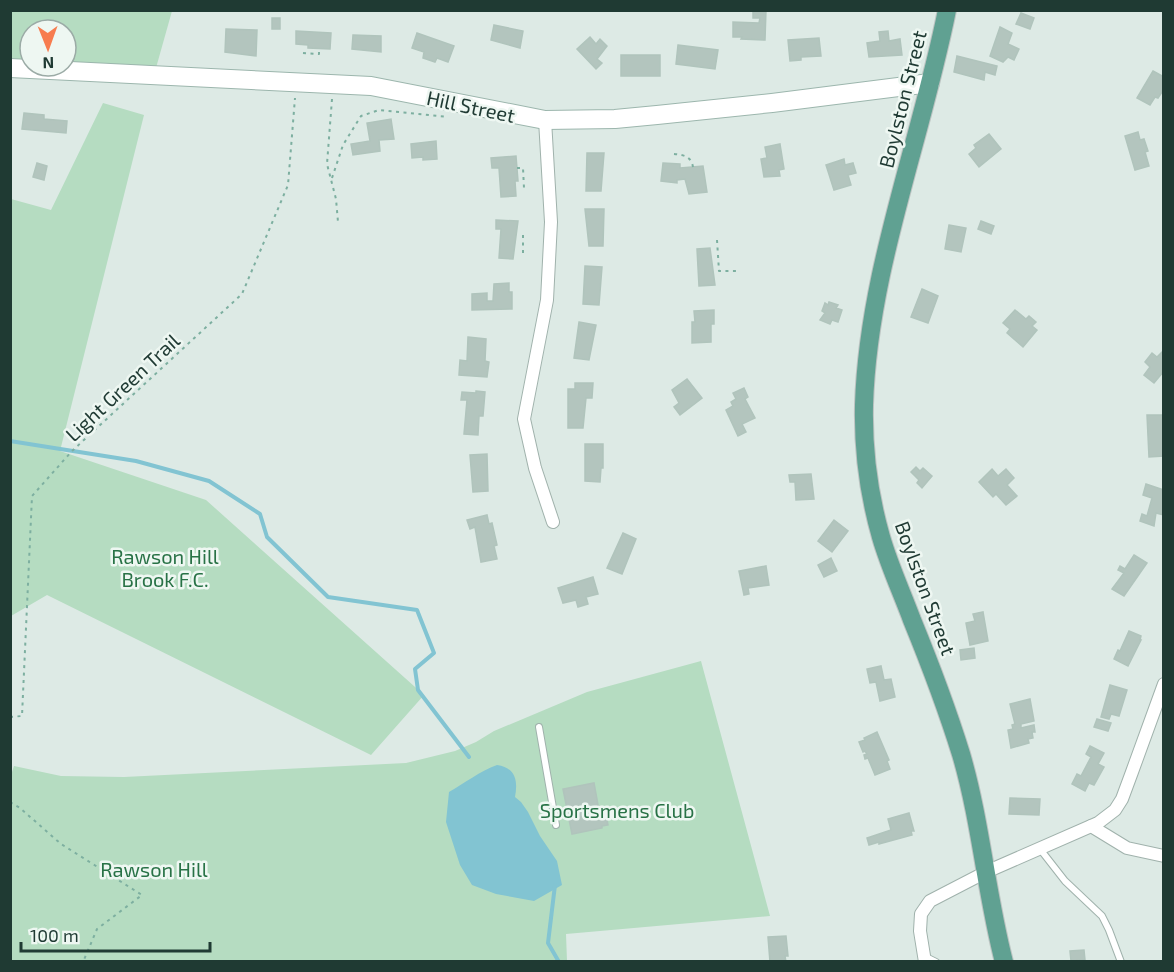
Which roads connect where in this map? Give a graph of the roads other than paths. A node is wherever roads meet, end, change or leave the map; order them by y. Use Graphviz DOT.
graph roads {
  1 [pos="947,10"];
  2 [pos="10,68"];
  3 [pos="930,83"];
  4 [pos="545,120"];
  5 [pos="553,522"];
  6 [pos="1164,684"];
  7 [pos="1161,700"];
  8 [pos="539,727"];
  9 [pos="556,825"];
  10 [pos="1091,826"];
  11 [pos="1040,849"];
  12 [pos="1164,856"];
  13 [pos="986,872"];
  14 [pos="996,931"];
  15 [pos="924,959"];
  16 [pos="936,962"];
  17 [pos="998,962"];
  18 [pos="1004,962"];
  19 [pos="1121,962"];
  1 -- 3 [label="main road, Boylston Street"];
  2 -- 4 [label="street, Hill Street"];
  3 -- 4 [label="street, Hill Street"];
  3 -- 13 [label="main road, Boylston Street"];
  4 -- 5 [label="street"];
  6 -- 7 [label="street"];
  7 -- 10 [label="street"];
  8 -- 9 [label="lane"];
  10 -- 11 [label="street"];
  10 -- 12 [label="street"];
  11 -- 13 [label="street"];
  11 -- 19 [label="lane"];
  13 -- 14 [label="main road, Boylston Street"];
  13 -- 15 [label="street"];
  14 -- 17 [label="main road, Boylston Street"];
  14 -- 18 [label="main road, Boylston Street"];
  15 -- 16 [label="lane"];
}
